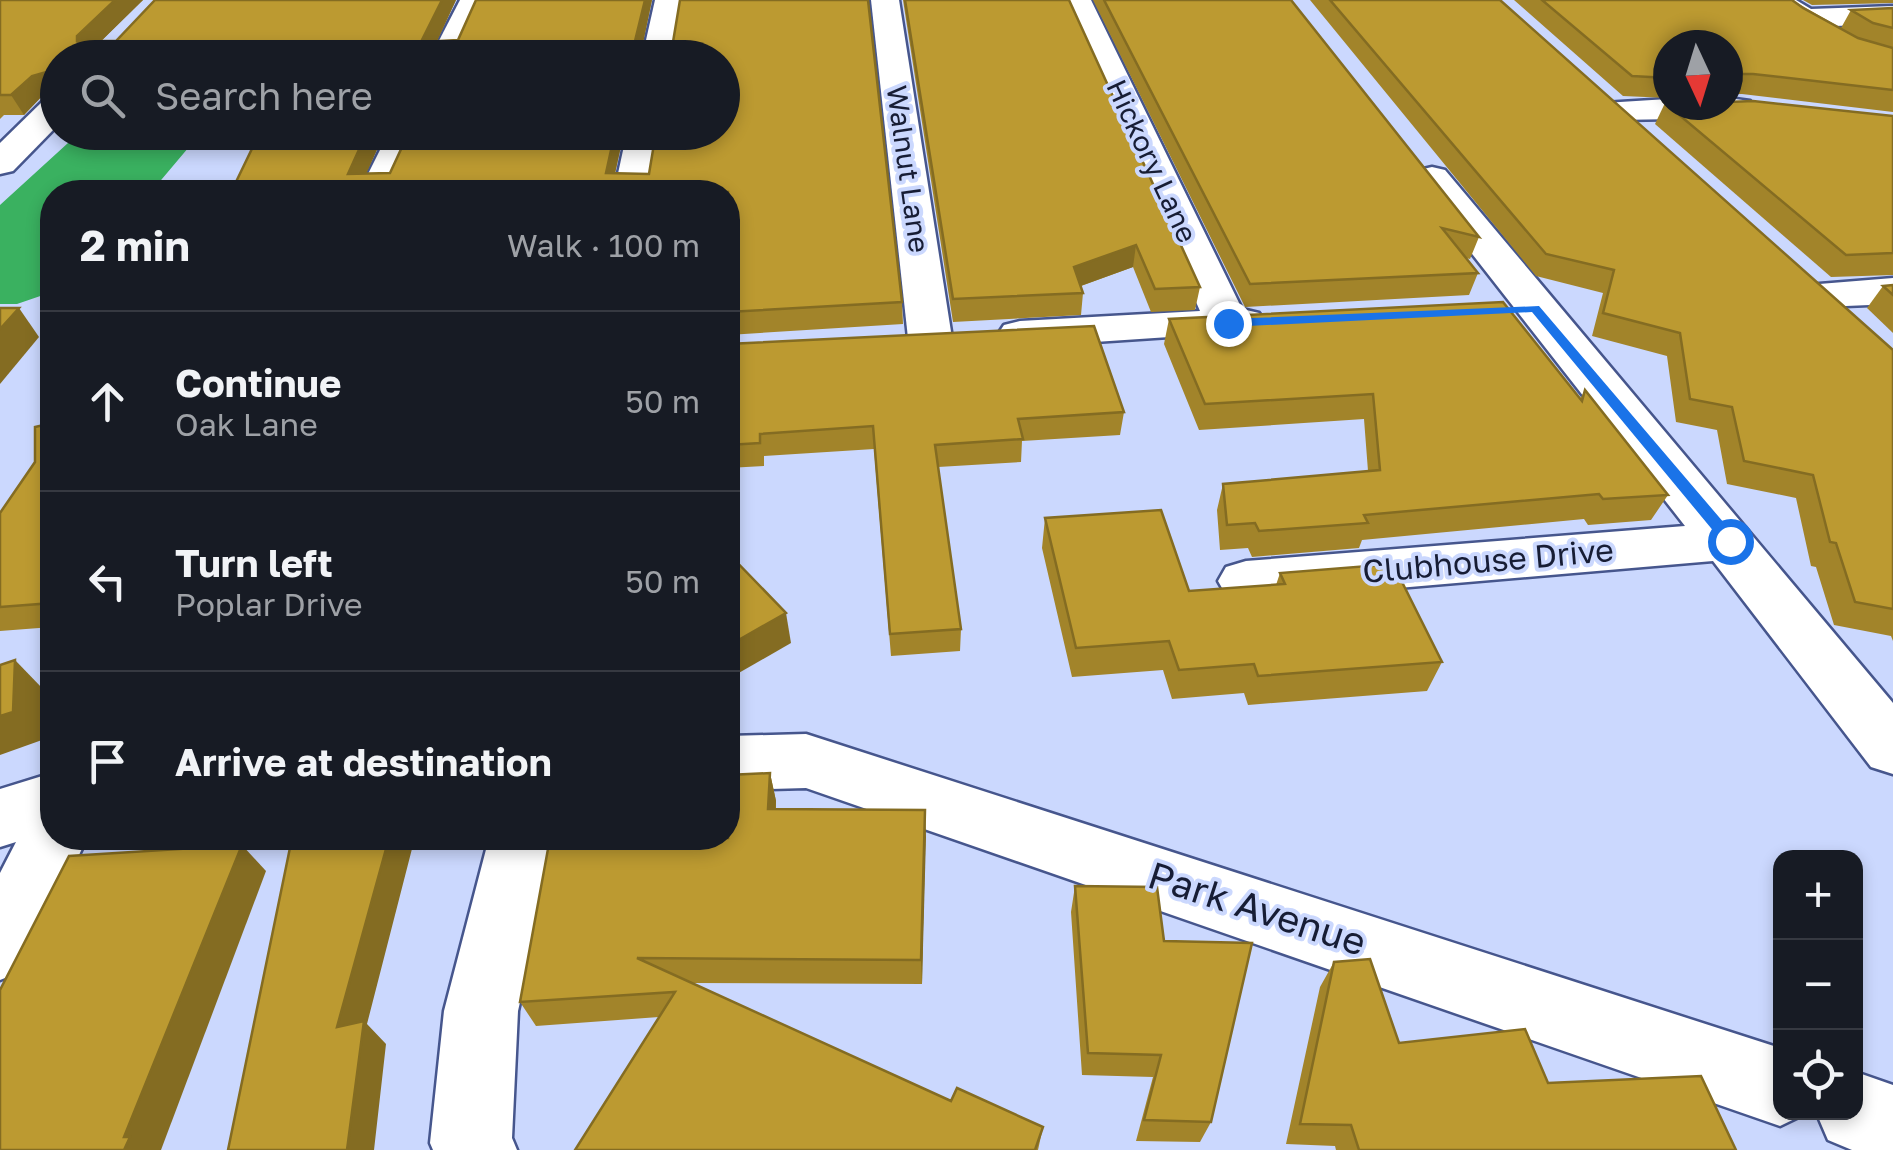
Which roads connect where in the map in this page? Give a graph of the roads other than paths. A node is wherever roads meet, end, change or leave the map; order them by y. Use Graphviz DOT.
graph roads {
  1 [pos="474,0"];
  2 [pos="669,0"];
  3 [pos="885,0"];
  4 [pos="1077,0"];
  5 [pos="1776,0"];
  6 [pos="1893,15"];
  7 [pos="454,40"];
  8 [pos="661,40"];
  9 [pos="1588,86"];
  10 [pos="1616,110"];
  11 [pos="1779,112"];
  12 [pos="40,124"];
  13 [pos="1400,138"];
  14 [pos="399,150"];
  15 [pos="641,150"];
  16 [pos="1660,150"];
  17 [pos="0,163"];
  18 [pos="383,180"];
  19 [pos="635,180"];
  20 [pos="1893,291"];
  21 [pos="1535,308"];
  22 [pos="1477,311"];
  23 [pos="1285,320"];
  24 [pos="1228,323"];
  25 [pos="1864,334"];
  26 [pos="1730,541"];
  27 [pos="1246,581"];
  28 [pos="1893,748"];
  29 [pos="740,763"];
  30 [pos="40,805"];
  31 [pos="0,818"];
  32 [pos="47,850"];
  33 [pos="520,850"];
  34 [pos="0,946"];
  35 [pos="1773,1085"];
  36 [pos="1863,1114"];
  37 [pos="1893,1125"];
  38 [pos="476,1150"];
  1 -- 7 [label="street"];
  2 -- 8 [label="street"];
  3 -- 24 [label="street, Walnut Lane"];
  4 -- 24 [label="street, Hickory Lane"];
  5 -- 6 [label="street"];
  9 -- 10 [label="street"];
  10 -- 11 [label="street"];
  10 -- 16 [label="street"];
  12 -- 17 [label="street"];
  13 -- 21 [label="street"];
  14 -- 18 [label="street"];
  15 -- 19 [label="street"];
  20 -- 25 [label="street"];
  21 -- 22 [label="street"];
  21 -- 26 [label="street"];
  23 -- 24 [label="street"];
  26 -- 27 [label="street, Clubhouse Drive"];
  26 -- 28 [label="street"];
  29 -- 35 [label="street, Park Avenue"];
  30 -- 31 [label="street"];
  32 -- 34 [label="street"];
  33 -- 38 [label="street"];
  36 -- 37 [label="street"];
}
